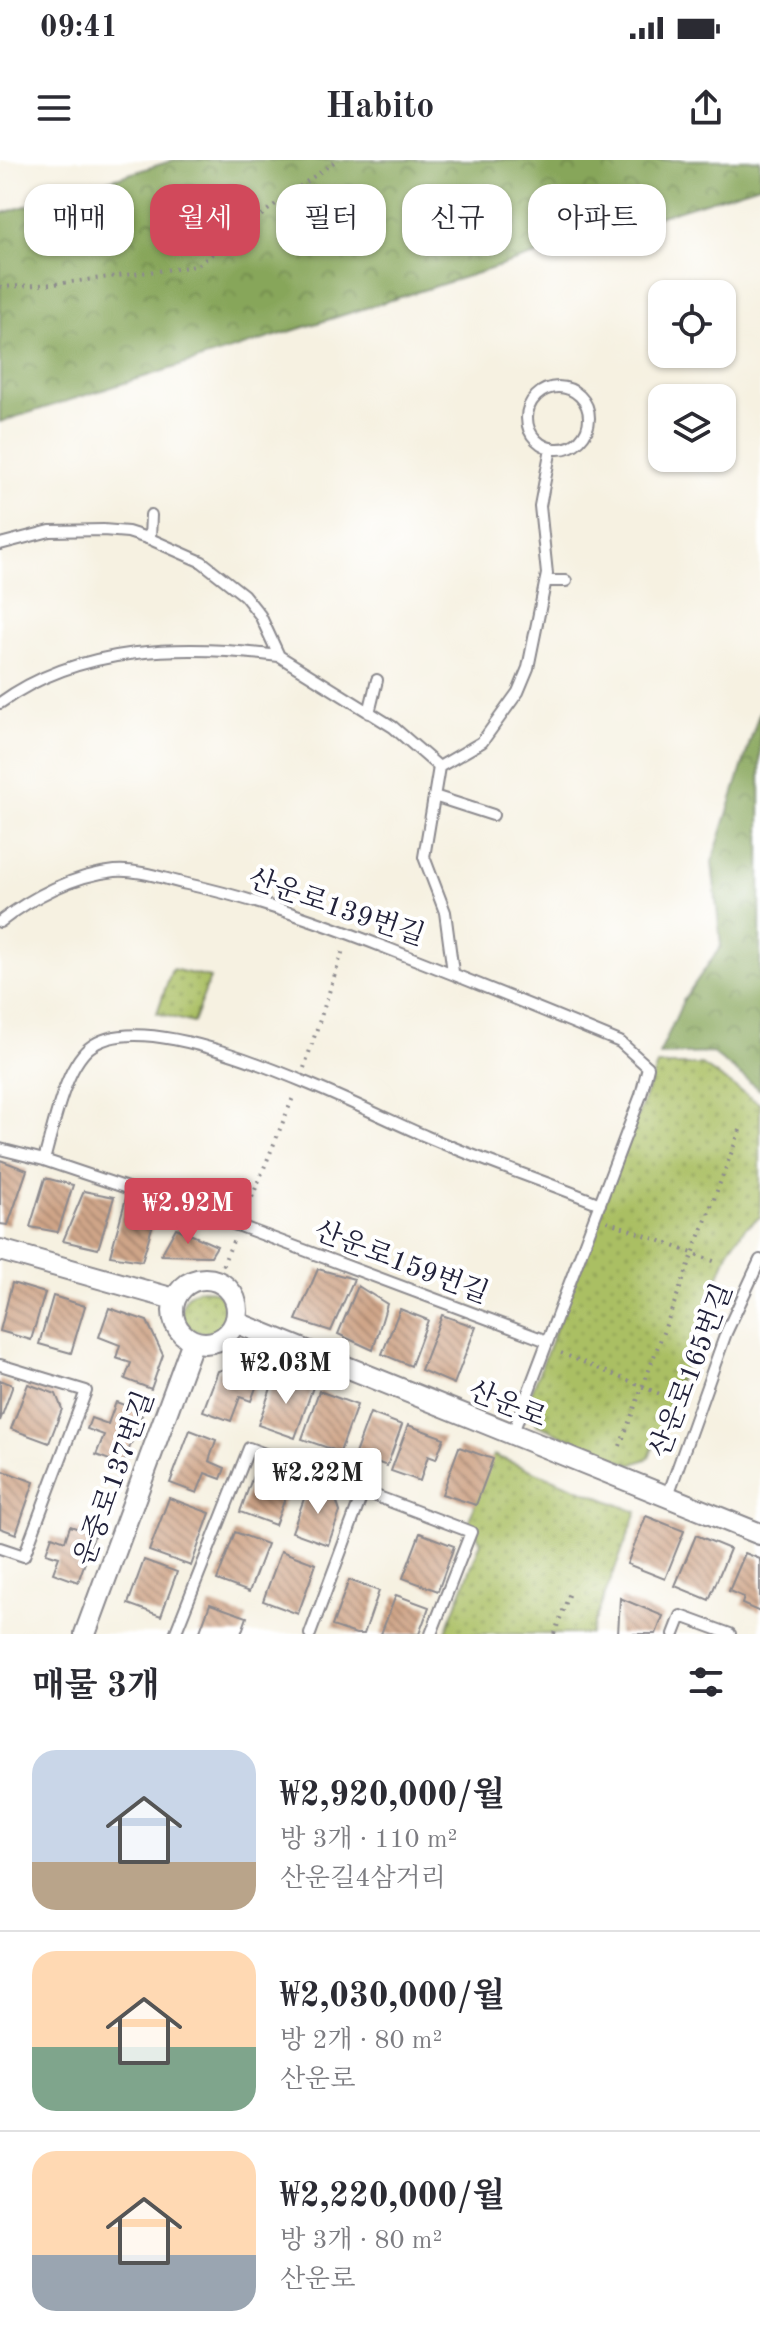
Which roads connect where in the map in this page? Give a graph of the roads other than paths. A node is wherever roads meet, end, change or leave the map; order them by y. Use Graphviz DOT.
graph roads {
  1 [pos="551,448"];
  2 [pos="151,515"];
  3 [pos="150,539"];
  4 [pos="0,544"];
  5 [pos="546,581"];
  6 [pos="566,581"];
  7 [pos="279,656"];
  8 [pos="377,680"];
  9 [pos="0,703"];
  10 [pos="369,713"];
  11 [pos="439,767"];
  12 [pos="434,796"];
  13 [pos="493,815"];
  14 [pos="0,922"];
  15 [pos="453,972"];
  16 [pos="0,1149"];
  17 [pos="44,1160"];
  18 [pos="600,1204"];
  19 [pos="0,1250"];
  20 [pos="760,1260"];
  21 [pos="174,1299"];
  22 [pos="235,1322"];
  23 [pos="193,1341"];
  24 [pos="547,1341"];
  25 [pos="0,1365"];
  26 [pos="512,1435"];
  27 [pos="363,1492"];
  28 [pos="667,1498"];
  29 [pos="760,1534"];
  30 [pos="0,1548"];
  31 [pos="85,1634"];
  32 [pos="175,1634"];
  33 [pos="310,1634"];
  34 [pos="431,1634"];
  35 [pos="674,1634"];
  36 [pos="730,1634"];
  1 -- 1 [label="lane"];
  1 -- 5 [label="lane"];
  2 -- 3 [label="lane"];
  3 -- 4 [label="lane"];
  3 -- 7 [label="lane"];
  5 -- 6 [label="lane"];
  5 -- 11 [label="lane"];
  7 -- 9 [label="lane"];
  7 -- 10 [label="lane"];
  8 -- 10 [label="lane"];
  10 -- 11 [label="lane"];
  11 -- 12 [label="lane"];
  12 -- 13 [label="lane"];
  12 -- 15 [label="lane"];
  14 -- 15 [label="lane, 산운로139번길"];
  15 -- 18 [label="lane, 산운로139번길"];
  16 -- 17 [label="lane"];
  17 -- 18 [label="lane"];
  17 -- 24 [label="lane, 산운로159번길"];
  18 -- 24 [label="lane"];
  19 -- 21 [label="street"];
  20 -- 28 [label="lane, 산운로165번길"];
  21 -- 22 [label="street"];
  21 -- 23 [label="street"];
  22 -- 23 [label="street"];
  22 -- 26 [label="street, 산운로"];
  23 -- 31 [label="street, 운중로137번길"];
  24 -- 26 [label="lane"];
  25 -- 30 [label="lane"];
  26 -- 28 [label="street, 산운로"];
  27 -- 32 [label="lane"];
  27 -- 33 [label="lane"];
  27 -- 34 [label="lane"];
  28 -- 29 [label="street, 산운로"];
  35 -- 36 [label="lane"];
}
